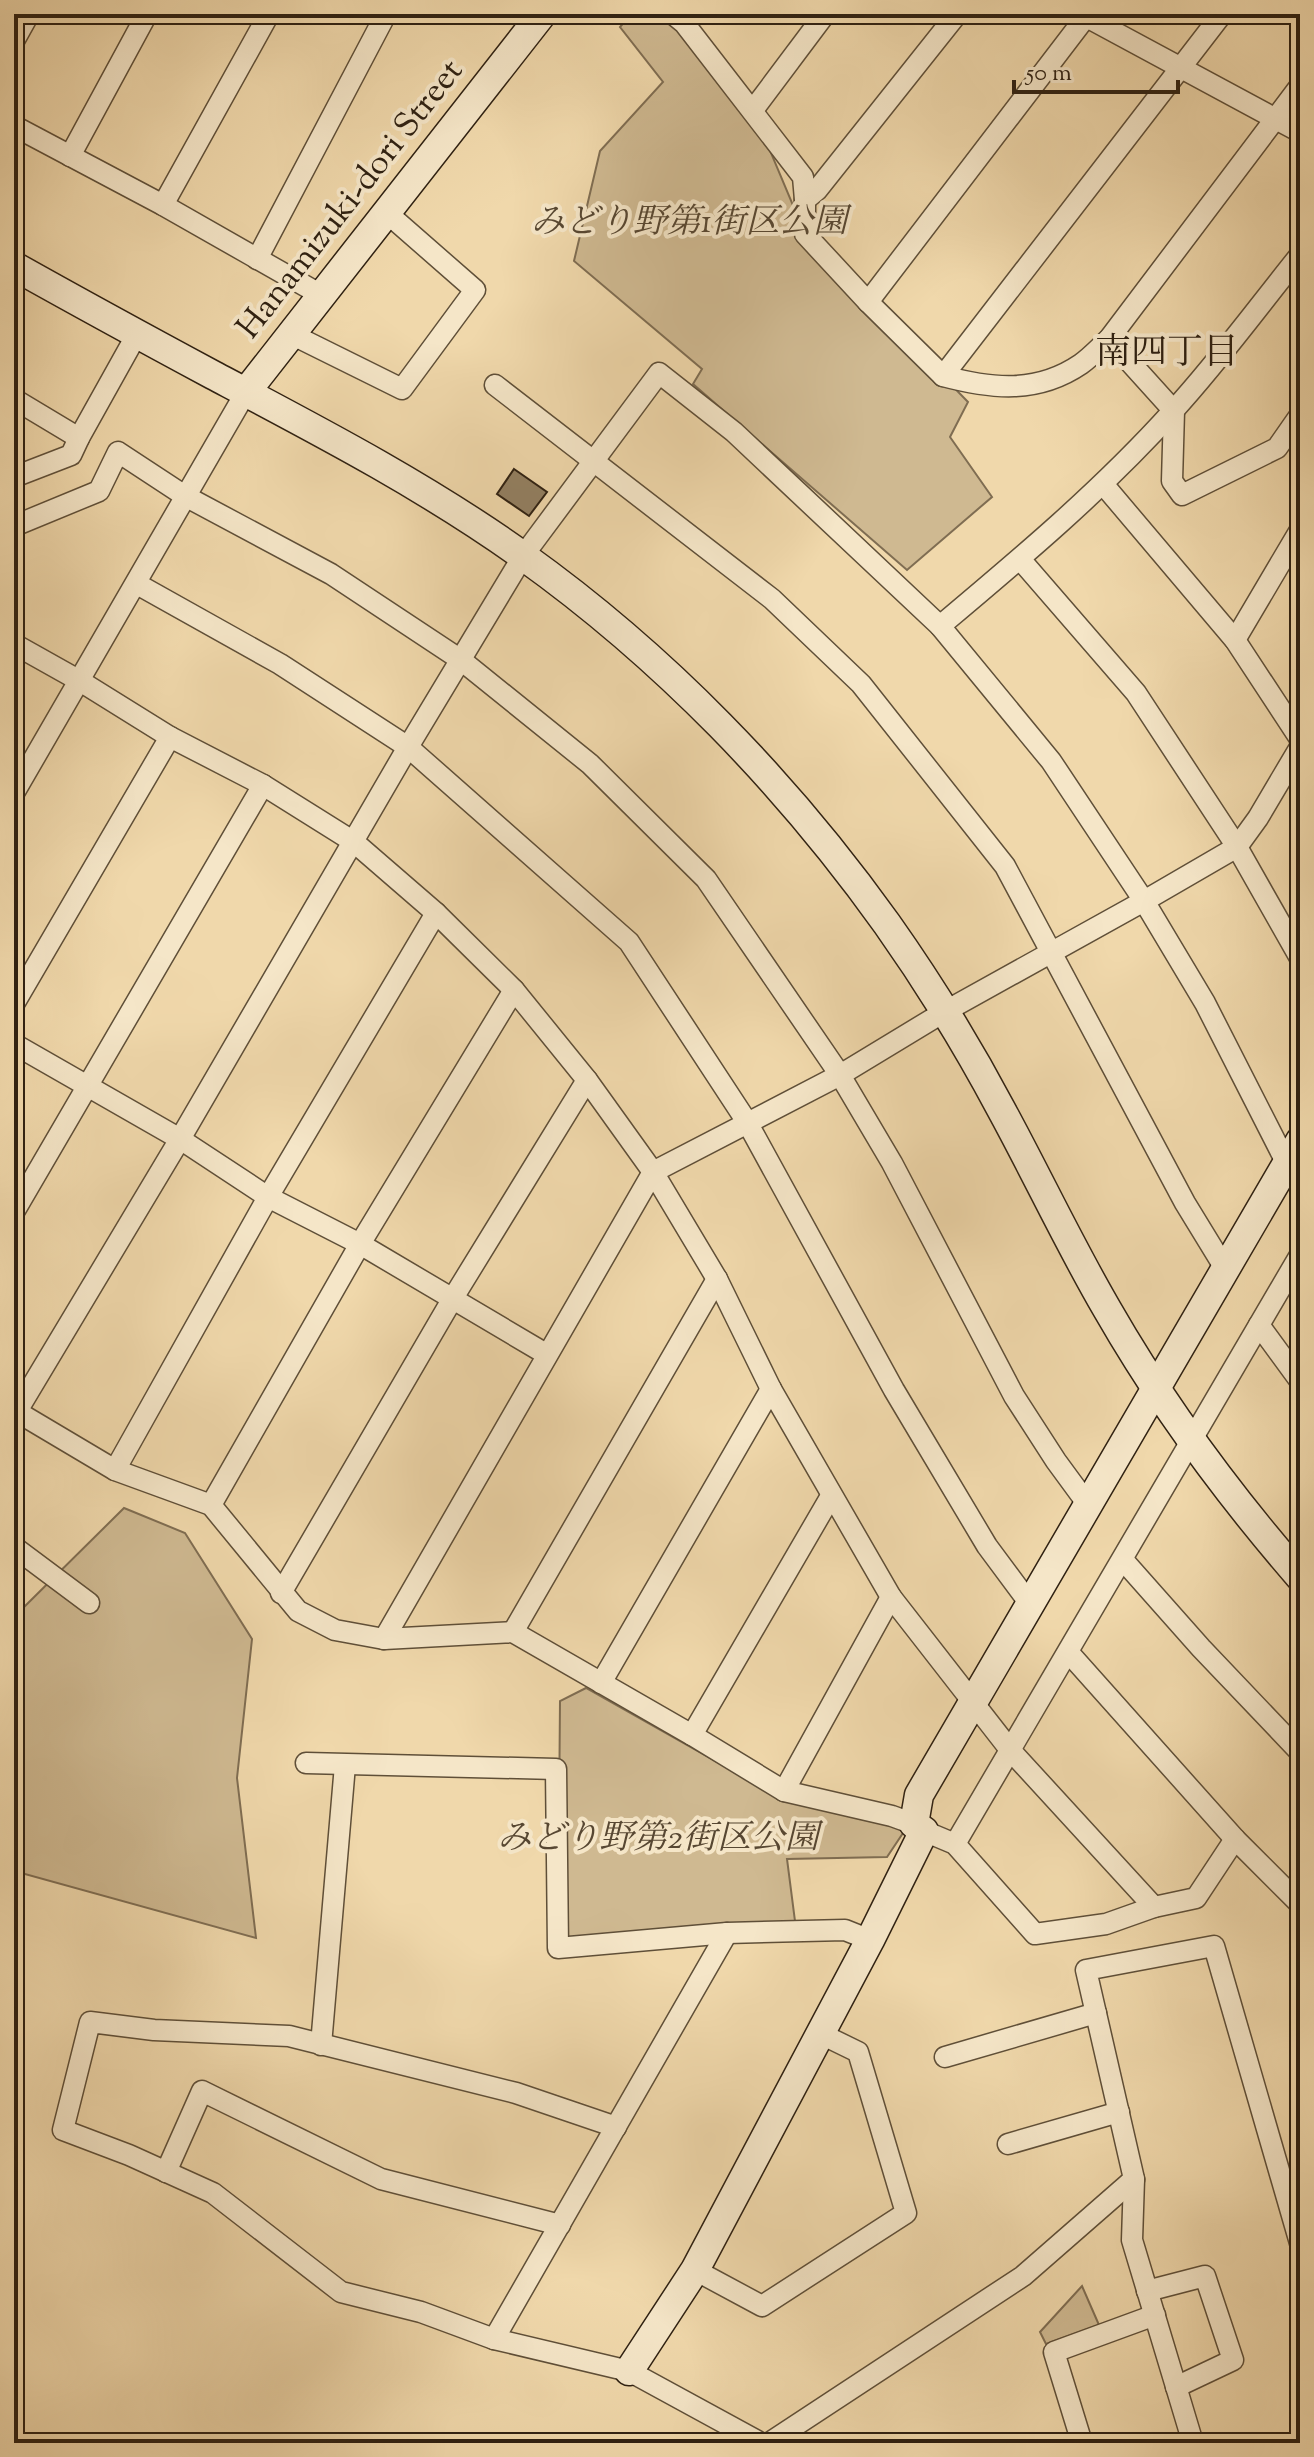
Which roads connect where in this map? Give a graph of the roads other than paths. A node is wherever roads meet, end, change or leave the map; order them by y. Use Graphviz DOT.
graph roads {
  1 [pos="29,14"];
  2 [pos="147,14"];
  3 [pos="269,14"];
  4 [pos="386,14"];
  5 [pos="542,14"];
  6 [pos="825,14"];
  7 [pos="957,14"];
  8 [pos="1222,14"];
  9 [pos="1085,15"];
  10 [pos="683,17"];
  11 [pos="14,41"];
  12 [pos="1180,69"];
  13 [pos="1300,86"];
  14 [pos="753,110"];
  15 [pos="1275,119"];
  16 [pos="14,126"];
  17 [pos="1300,132"];
  18 [pos="70,156"];
  19 [pos="805,200"];
  20 [pos="163,205"];
  21 [pos="387,213"];
  22 [pos="1300,255"];
  23 [pos="257,259"];
  24 [pos="14,266"];
  25 [pos="323,296"];
  26 [pos="868,302"];
  27 [pos="137,334"];
  28 [pos="293,335"];
  29 [pos="1109,339"];
  30 [pos="943,376"];
  31 [pos="495,385"];
  32 [pos="246,392"];
  33 [pos="14,399"];
  34 [pos="1174,411"];
  35 [pos="1300,415"];
  36 [pos="79,438"];
  37 [pos="593,459"];
  38 [pos="14,477"];
  39 [pos="1103,484"];
  40 [pos="185,496"];
  41 [pos="14,526"];
  42 [pos="1300,530"];
  43 [pos="523,556"];
  44 [pos="1020,559"];
  45 [pos="137,584"];
  46 [pos="940,626"];
  47 [pos="1235,640"];
  48 [pos="14,644"];
  49 [pos="461,660"];
  50 [pos="80,681"];
  51 [pos="170,737"];
  52 [pos="1300,739"];
  53 [pos="408,747"];
  54 [pos="1300,747"];
  55 [pos="263,785"];
  56 [pos="14,793"];
  57 [pos="354,842"];
  58 [pos="1237,847"];
  59 [pos="1144,901"];
  60 [pos="436,913"];
  61 [pos="1299,952"];
  62 [pos="1053,953"];
  63 [pos="514,990"];
  64 [pos="14,1004"];
  65 [pos="944,1012"];
  66 [pos="14,1044"];
  67 [pos="840,1075"];
  68 [pos="587,1080"];
  69 [pos="88,1085"];
  70 [pos="747,1122"];
  71 [pos="180,1139"];
  72 [pos="1294,1152"];
  73 [pos="653,1172"];
  74 [pos="268,1197"];
  75 [pos="14,1212"];
  76 [pos="360,1244"];
  77 [pos="1300,1255"];
  78 [pos="1226,1270"];
  79 [pos="717,1279"];
  80 [pos="453,1298"];
  81 [pos="1259,1325"];
  82 [pos="546,1354"];
  83 [pos="1300,1381"];
  84 [pos="1157,1387"];
  85 [pos="771,1389"];
  86 [pos="16,1410"];
  87 [pos="1192,1442"];
  88 [pos="115,1470"];
  89 [pos="831,1496"];
  90 [pos="211,1505"];
  91 [pos="1089,1506"];
  92 [pos="14,1547"];
  93 [pos="1123,1560"];
  94 [pos="1300,1577"];
  95 [pos="281,1593"];
  96 [pos="891,1597"];
  97 [pos="89,1603"];
  98 [pos="1030,1604"];
  99 [pos="513,1632"];
  100 [pos="384,1639"];
  101 [pos="1069,1653"];
  102 [pos="601,1683"];
  103 [pos="972,1704"];
  104 [pos="692,1735"];
  105 [pos="1011,1751"];
  106 [pos="1300,1752"];
  107 [pos="306,1763"];
  108 [pos="345,1765"];
  109 [pos="784,1791"];
  110 [pos="919,1827"];
  111 [pos="1235,1839"];
  112 [pos="955,1844"];
  113 [pos="1300,1904"];
  114 [pos="1154,1907"];
  115 [pos="727,1933"];
  116 [pos="870,1940"];
  117 [pos="1096,2013"];
  118 [pos="819,2033"];
  119 [pos="321,2045"];
  120 [pos="945,2057"];
  121 [pos="1119,2112"];
  122 [pos="616,2127"];
  123 [pos="1008,2144"];
  124 [pos="166,2172"];
  125 [pos="1134,2179"];
  126 [pos="560,2225"];
  127 [pos="1300,2243"];
  128 [pos="695,2270"];
  129 [pos="1147,2291"];
  130 [pos="1155,2315"];
  131 [pos="494,2339"];
  132 [pos="629,2371"];
  133 [pos="1176,2387"];
  134 [pos="761,2443"];
  135 [pos="769,2443"];
  136 [pos="1082,2443"];
  137 [pos="1193,2443"];
  1 -- 11 [label="street"];
  2 -- 18 [label="street"];
  3 -- 20 [label="street"];
  4 -- 23 [label="street"];
  5 -- 21 [label="street, Hanamizuki-dori Street"];
  6 -- 14 [label="street"];
  7 -- 19 [label="street"];
  8 -- 12 [label="street"];
  9 -- 12 [label="street"];
  9 -- 26 [label="street"];
  10 -- 14 [label="street"];
  12 -- 15 [label="street"];
  12 -- 30 [label="street"];
  13 -- 15 [label="street"];
  14 -- 19 [label="street"];
  15 -- 17 [label="street"];
  15 -- 29 [label="street"];
  16 -- 18 [label="street"];
  18 -- 20 [label="street"];
  19 -- 26 [label="street"];
  20 -- 23 [label="street"];
  21 -- 25 [label="street, Hanamizuki-dori Street"];
  21 -- 28 [label="street"];
  22 -- 34 [label="street"];
  23 -- 25 [label="street"];
  24 -- 27 [label="street"];
  25 -- 28 [label="street, Hanamizuki-dori Street"];
  26 -- 30 [label="street"];
  27 -- 32 [label="street"];
  27 -- 36 [label="street"];
  28 -- 32 [label="street, Hanamizuki-dori Street"];
  29 -- 30 [label="street"];
  29 -- 34 [label="street"];
  31 -- 37 [label="street"];
  32 -- 40 [label="street"];
  32 -- 43 [label="street"];
  33 -- 36 [label="street"];
  34 -- 35 [label="street"];
  34 -- 39 [label="street"];
  36 -- 38 [label="street"];
  37 -- 43 [label="street"];
  37 -- 46 [label="street"];
  37 -- 62 [label="street"];
  39 -- 44 [label="street"];
  39 -- 47 [label="street"];
  40 -- 41 [label="street"];
  40 -- 45 [label="street"];
  40 -- 49 [label="street"];
  42 -- 47 [label="street"];
  43 -- 49 [label="street"];
  43 -- 65 [label="street"];
  44 -- 46 [label="street"];
  44 -- 58 [label="street"];
  45 -- 50 [label="street"];
  45 -- 53 [label="street"];
  46 -- 59 [label="street"];
  47 -- 52 [label="street"];
  48 -- 50 [label="street"];
  49 -- 53 [label="street"];
  49 -- 67 [label="street"];
  50 -- 51 [label="street"];
  50 -- 56 [label="street"];
  51 -- 55 [label="street"];
  51 -- 64 [label="street"];
  53 -- 57 [label="street"];
  53 -- 70 [label="street"];
  54 -- 58 [label="street"];
  55 -- 57 [label="street"];
  55 -- 69 [label="street"];
  57 -- 60 [label="street"];
  57 -- 71 [label="street"];
  58 -- 59 [label="street"];
  58 -- 61 [label="street"];
  59 -- 62 [label="street"];
  59 -- 72 [label="street"];
  60 -- 63 [label="street"];
  60 -- 74 [label="street"];
  62 -- 65 [label="street"];
  62 -- 78 [label="street"];
  63 -- 68 [label="street"];
  63 -- 76 [label="street"];
  65 -- 67 [label="street"];
  65 -- 84 [label="street"];
  66 -- 69 [label="street"];
  67 -- 70 [label="street"];
  67 -- 91 [label="street"];
  68 -- 73 [label="street"];
  68 -- 80 [label="street"];
  69 -- 71 [label="street"];
  69 -- 75 [label="street"];
  70 -- 73 [label="street"];
  70 -- 98 [label="street"];
  71 -- 74 [label="street"];
  71 -- 86 [label="street"];
  72 -- 78 [label="street"];
  73 -- 79 [label="street"];
  73 -- 82 [label="street"];
  74 -- 76 [label="street"];
  74 -- 88 [label="street"];
  76 -- 80 [label="street"];
  76 -- 90 [label="street"];
  77 -- 81 [label="street"];
  78 -- 84 [label="street"];
  79 -- 85 [label="street"];
  79 -- 99 [label="street"];
  80 -- 82 [label="street"];
  80 -- 95 [label="street"];
  81 -- 83 [label="street"];
  81 -- 87 [label="street"];
  82 -- 100 [label="street"];
  84 -- 87 [label="street"];
  84 -- 91 [label="street"];
  85 -- 89 [label="street"];
  85 -- 102 [label="street"];
  86 -- 88 [label="street"];
  87 -- 93 [label="street"];
  87 -- 94 [label="street"];
  88 -- 90 [label="street"];
  89 -- 96 [label="street"];
  89 -- 104 [label="street"];
  90 -- 95 [label="street"];
  91 -- 98 [label="street"];
  92 -- 97 [label="street"];
  93 -- 101 [label="street"];
  93 -- 106 [label="street"];
  95 -- 100 [label="street"];
  96 -- 103 [label="street"];
  96 -- 109 [label="street"];
  98 -- 103 [label="street"];
  99 -- 100 [label="street"];
  99 -- 102 [label="street"];
  101 -- 105 [label="street"];
  101 -- 111 [label="street"];
  102 -- 104 [label="street"];
  103 -- 105 [label="street"];
  103 -- 110 [label="street"];
  104 -- 109 [label="street"];
  105 -- 112 [label="street"];
  105 -- 114 [label="street"];
  107 -- 108 [label="street"];
  108 -- 115 [label="street"];
  108 -- 119 [label="street"];
  109 -- 110 [label="street"];
  110 -- 112 [label="street"];
  110 -- 116 [label="street"];
  111 -- 113 [label="street"];
  111 -- 114 [label="street"];
  112 -- 114 [label="street"];
  115 -- 116 [label="street"];
  115 -- 122 [label="street"];
  116 -- 118 [label="street"];
  117 -- 120 [label="street"];
  117 -- 121 [label="street"];
  117 -- 127 [label="street"];
  118 -- 128 [label="street"];
  118 -- 128 [label="street"];
  119 -- 122 [label="street"];
  119 -- 124 [label="street"];
  121 -- 123 [label="street"];
  121 -- 125 [label="street"];
  122 -- 126 [label="street"];
  124 -- 126 [label="street"];
  124 -- 131 [label="street"];
  125 -- 129 [label="street"];
  125 -- 135 [label="street"];
  126 -- 131 [label="street"];
  128 -- 132 [label="street"];
  129 -- 130 [label="street"];
  129 -- 133 [label="street"];
  130 -- 133 [label="street"];
  130 -- 136 [label="street"];
  131 -- 132 [label="street"];
  132 -- 134 [label="street"];
  133 -- 137 [label="street"];
}
